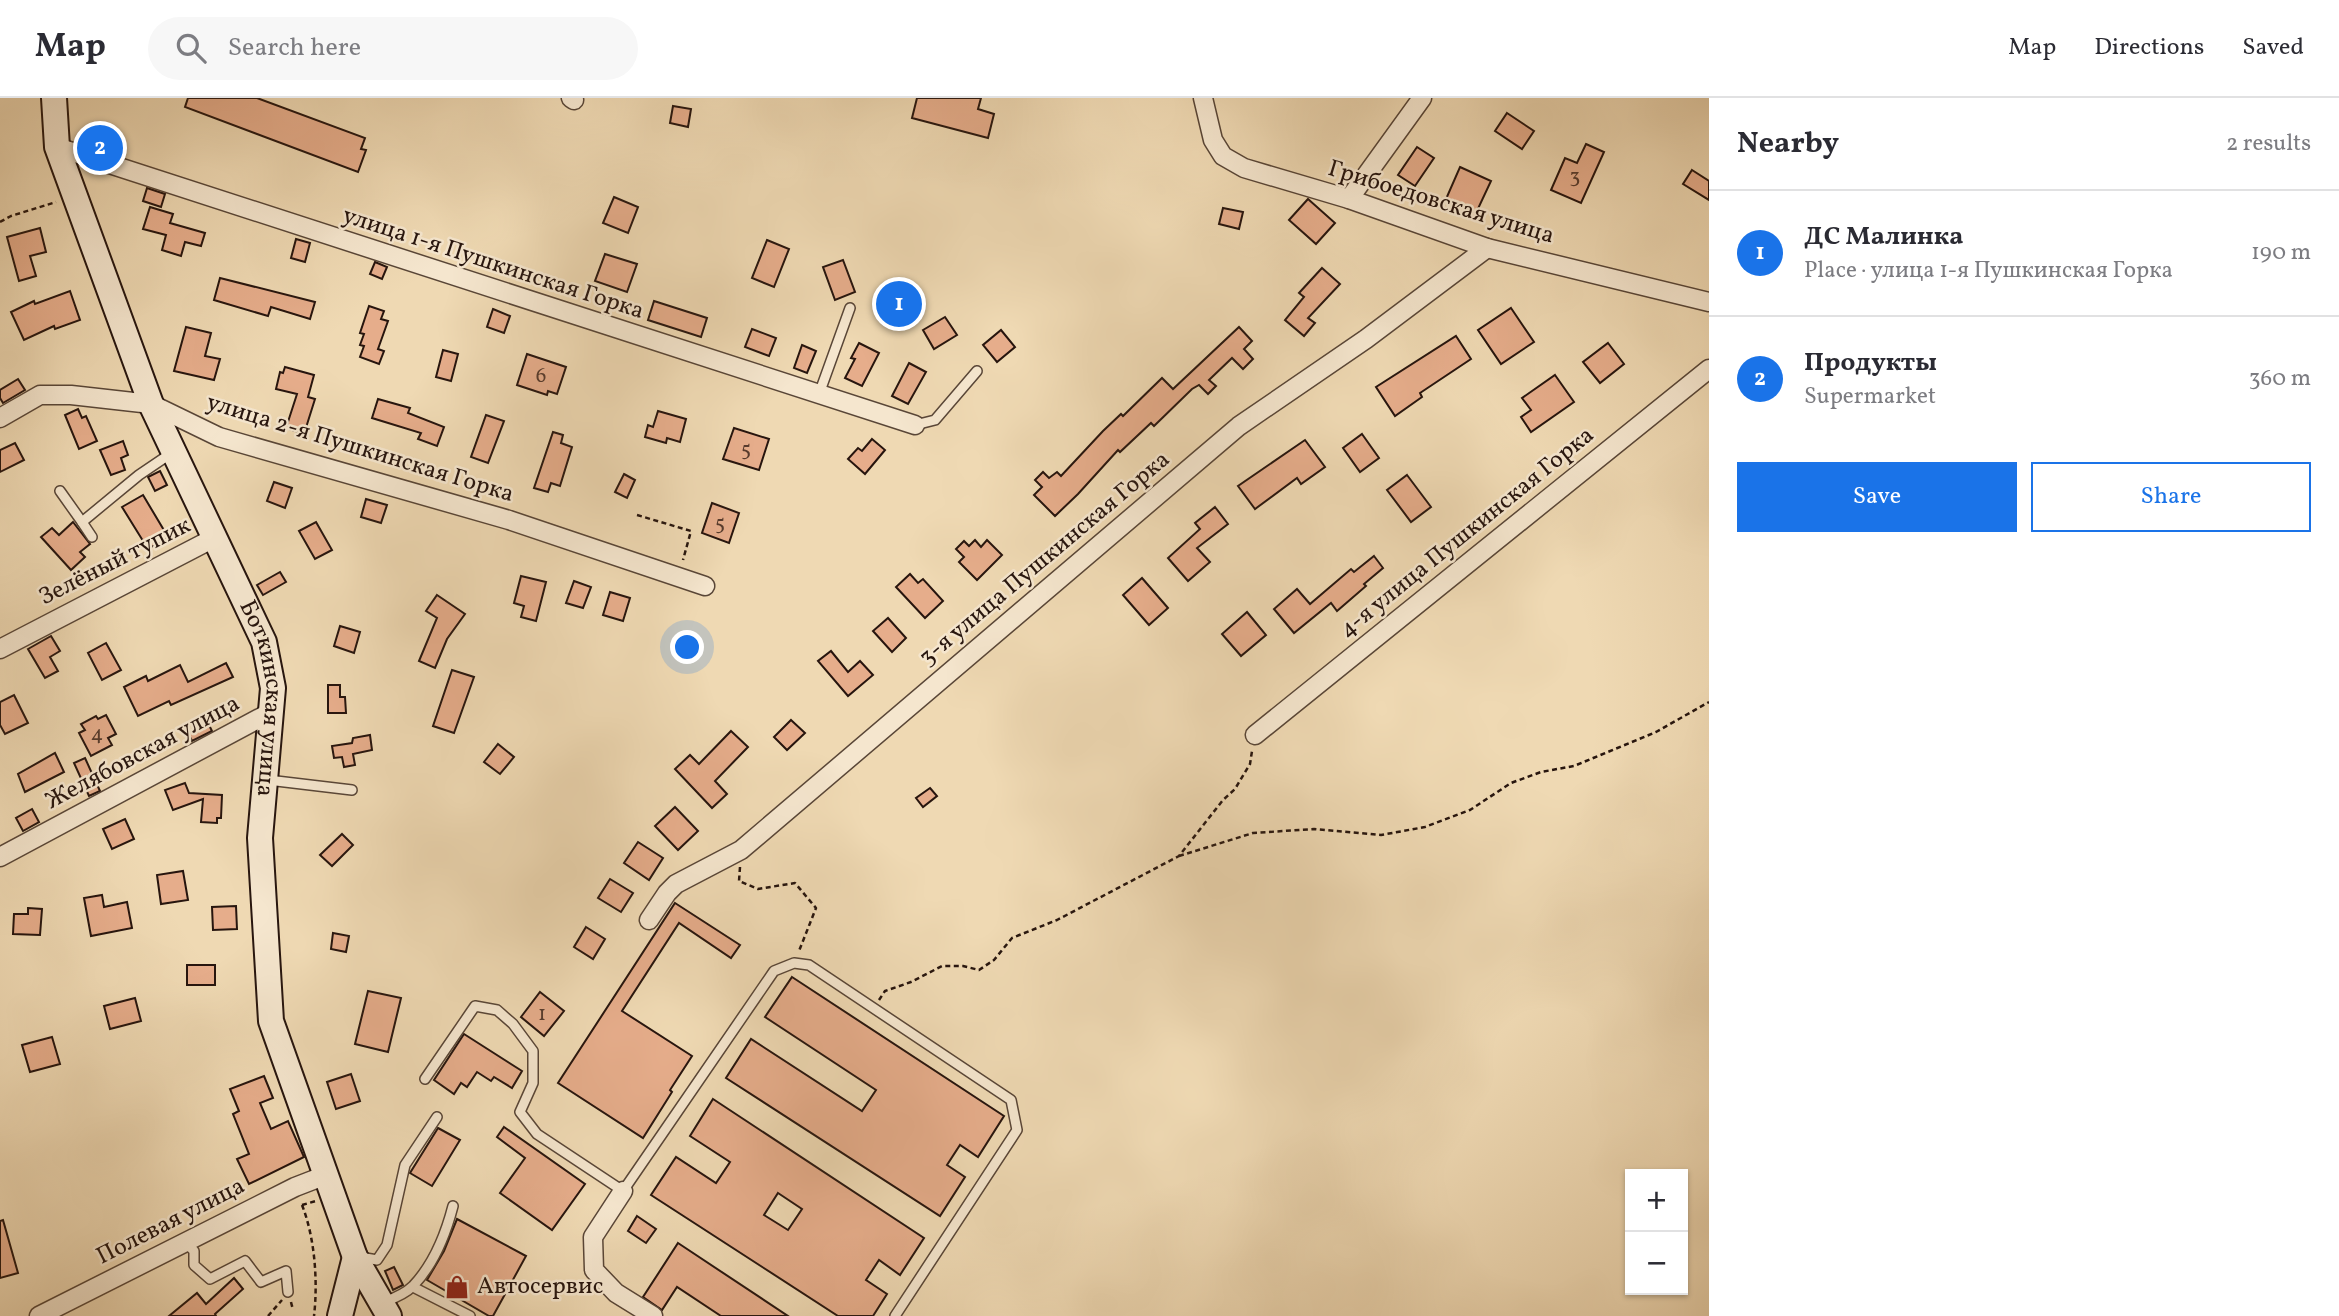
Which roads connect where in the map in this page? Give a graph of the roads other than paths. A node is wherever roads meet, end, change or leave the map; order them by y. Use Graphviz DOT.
graph roads {
  1 [pos="54,98"];
  2 [pos="1203,98"];
  3 [pos="1422,98"];
  4 [pos="57,147"];
  5 [pos="1349,200"];
  6 [pos="1487,248"];
  7 [pos="1709,302"];
  8 [pos="850,308"];
  9 [pos="1709,369"];
  10 [pos="977,371"];
  11 [pos="820,394"];
  12 [pos="151,404"];
  13 [pos="0,418"];
  14 [pos="915,425"];
  15 [pos="174,452"];
  16 [pos="60,491"];
  17 [pos="82,522"];
  18 [pos="92,537"];
  19 [pos="214,537"];
  20 [pos="705,586"];
  21 [pos="0,649"];
  22 [pos="271,712"];
  23 [pos="1255,735"];
  24 [pos="266,780"];
  25 [pos="352,790"];
  26 [pos="0,857"];
  27 [pos="649,920"];
  28 [pos="425,1079"];
  29 [pos="437,1117"];
  30 [pos="326,1175"];
  31 [pos="623,1191"];
  32 [pos="453,1206"];
  33 [pos="185,1242"];
  34 [pos="355,1256"];
  35 [pos="413,1287"];
  36 [pos="288,1292"];
  37 [pos="386,1309"];
  38 [pos="39,1316"];
  39 [pos="341,1316"];
  40 [pos="470,1316"];
  41 [pos="653,1316"];
  42 [pos="895,1316"];
  1 -- 4 [label="street, Боткинская улица"];
  2 -- 5 [label="street, Грибоедовская улица"];
  3 -- 5 [label="street"];
  4 -- 11 [label="street, улица 1-я Пушкинская Горка"];
  4 -- 12 [label="street, Боткинская улица"];
  5 -- 6 [label="street, Грибоедовская улица"];
  6 -- 7 [label="street, Грибоедовская улица"];
  6 -- 27 [label="street, 3-я улица Пушкинская Горка"];
  8 -- 11 [label="lane"];
  9 -- 23 [label="street, 4-я улица Пушкинская Горка"];
  10 -- 14 [label="lane"];
  11 -- 14 [label="street, улица 1-я Пушкинская Горка"];
  12 -- 13 [label="street, улица 2-я Пушкинская Горка"];
  12 -- 15 [label="street, Боткинская улица"];
  12 -- 20 [label="street, улица 2-я Пушкинская Горка"];
  15 -- 17 [label="lane"];
  15 -- 19 [label="street, Боткинская улица"];
  16 -- 17 [label="lane"];
  17 -- 18 [label="lane"];
  19 -- 21 [label="street, Зелёный тупик"];
  19 -- 22 [label="street, Боткинская улица"];
  22 -- 24 [label="street, Боткинская улица"];
  22 -- 26 [label="street, Желябовская улица"];
  24 -- 25 [label="lane"];
  24 -- 30 [label="street, Боткинская улица"];
  28 -- 31 [label="lane"];
  29 -- 34 [label="lane"];
  30 -- 33 [label="street, Полевая улица"];
  30 -- 34 [label="street, Боткинская улица"];
  31 -- 41 [label="street"];
  31 -- 42 [label="lane"];
  32 -- 35 [label="lane"];
  33 -- 36 [label="lane"];
  33 -- 38 [label="street, Полевая улица"];
  34 -- 37 [label="street, Боткинская улица"];
  34 -- 39 [label="street"];
  35 -- 37 [label="lane"];
  35 -- 40 [label="lane"];
}
